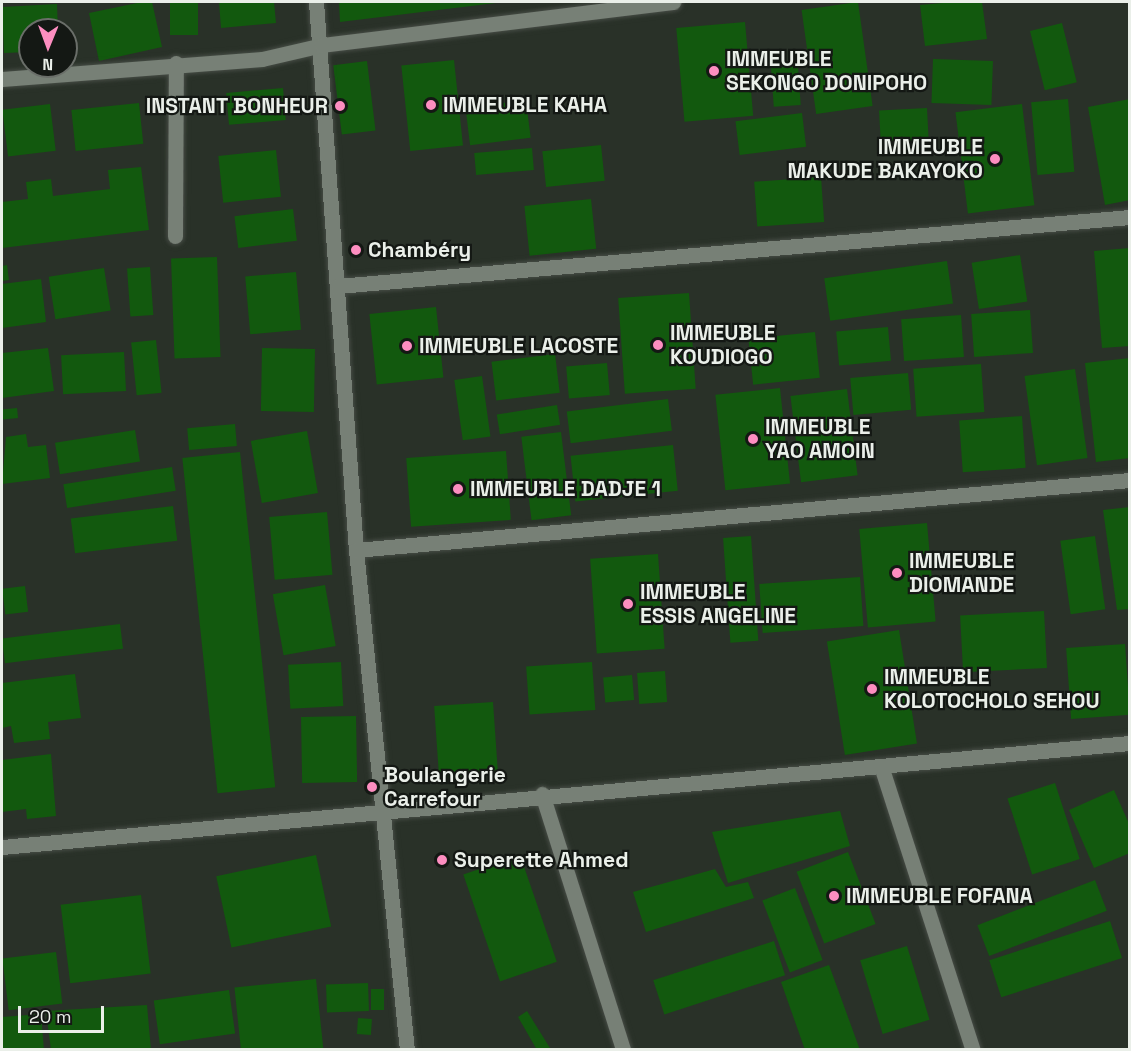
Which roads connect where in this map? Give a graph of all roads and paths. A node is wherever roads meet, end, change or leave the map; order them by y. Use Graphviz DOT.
graph roads {
  1 [pos="316,2"];
  2 [pos="673,2"];
  3 [pos="322,45"];
  4 [pos="176,63"];
  5 [pos="2,79"];
  6 [pos="1130,217"];
  7 [pos="175,236"];
  8 [pos="338,286"];
  9 [pos="1130,480"];
  10 [pos="356,550"];
  11 [pos="1130,743"];
  12 [pos="882,769"];
  13 [pos="542,794"];
  14 [pos="384,812"];
  15 [pos="2,847"];
  16 [pos="407,1050"];
  17 [pos="623,1050"];
  18 [pos="973,1050"];
  1 -- 3 [label="street"];
  2 -- 3 [label="street"];
  3 -- 4 [label="street"];
  3 -- 8 [label="street"];
  4 -- 5 [label="street"];
  4 -- 7 [label="street"];
  6 -- 8 [label="street"];
  8 -- 10 [label="street"];
  9 -- 10 [label="street"];
  10 -- 14 [label="street"];
  11 -- 12 [label="street"];
  12 -- 13 [label="street"];
  12 -- 18 [label="street"];
  13 -- 14 [label="street"];
  13 -- 17 [label="street"];
  14 -- 15 [label="street"];
  14 -- 16 [label="street"];
}
